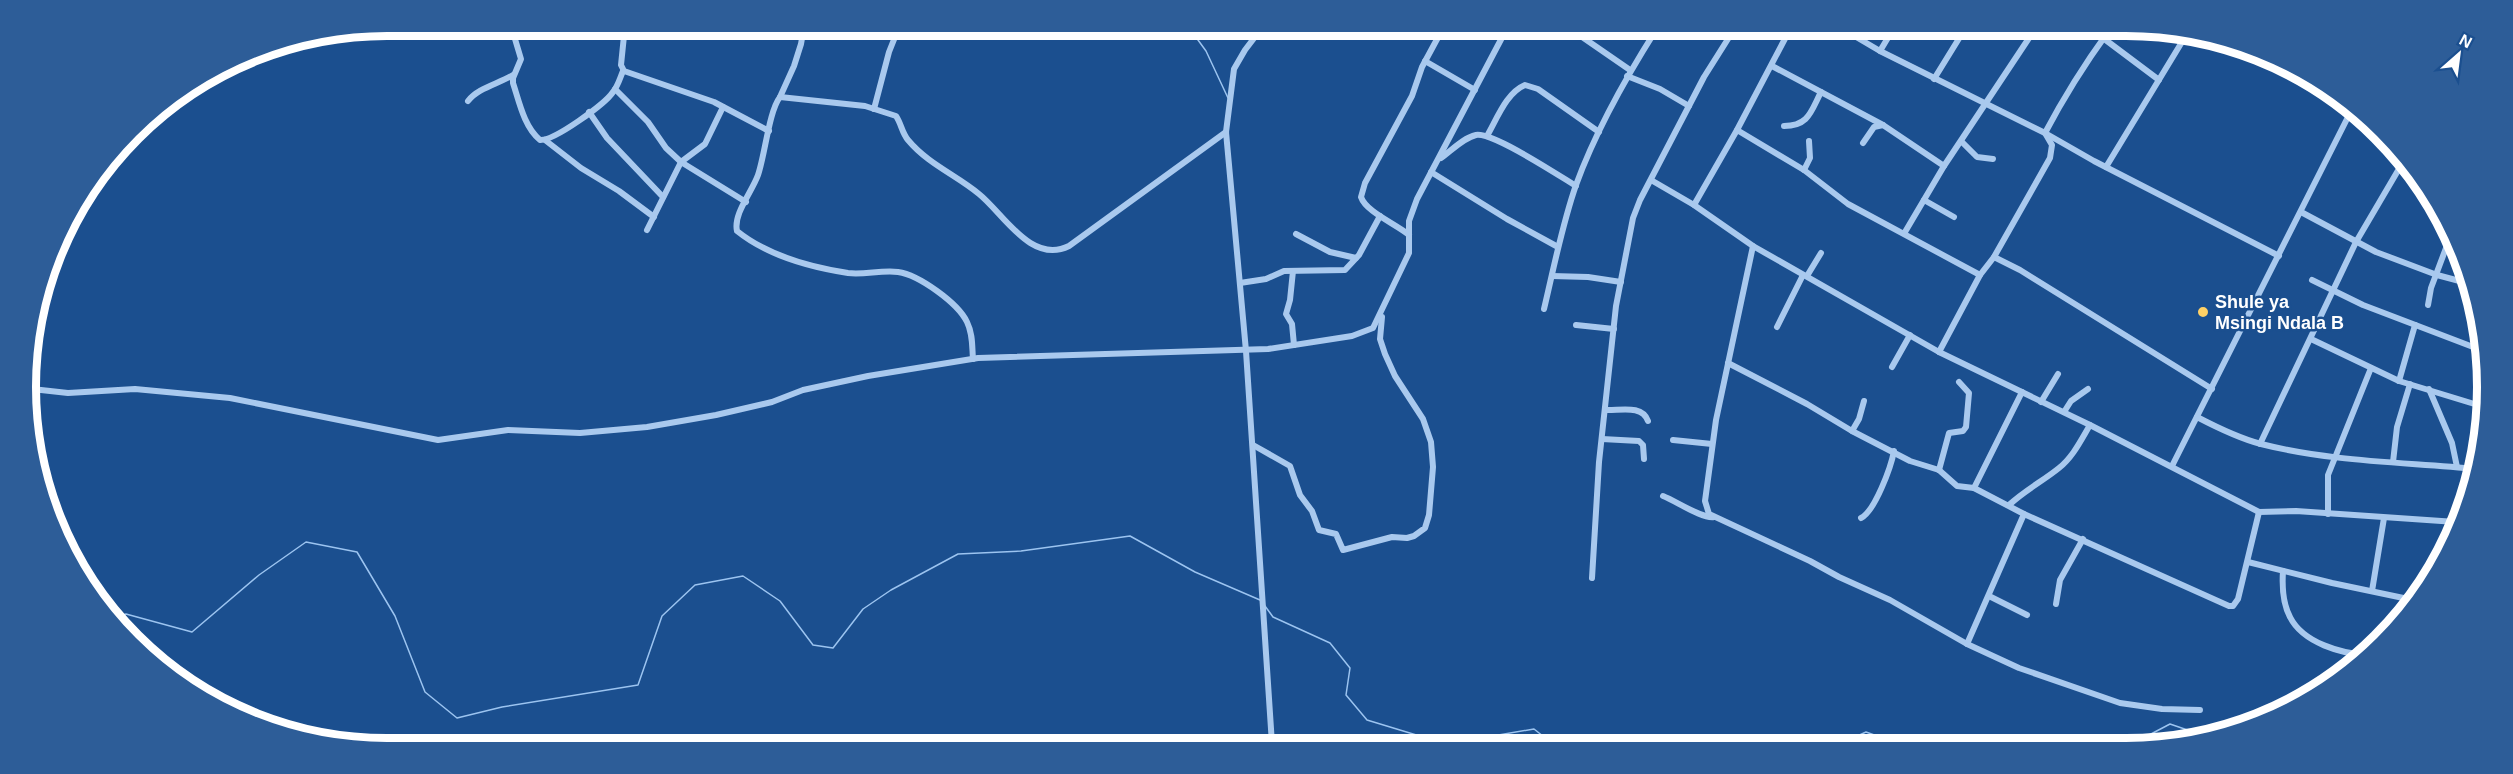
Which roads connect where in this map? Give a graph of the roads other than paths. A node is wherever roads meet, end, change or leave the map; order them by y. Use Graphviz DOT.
graph roads {
  1 [pos="517,36"];
  2 [pos="624,36"];
  3 [pos="802,36"];
  4 [pos="895,36"];
  5 [pos="1256,36"];
  6 [pos="1439,36"];
  7 [pos="1503,36"];
  8 [pos="1582,36"];
  9 [pos="1652,36"];
  10 [pos="1730,36"];
  11 [pos="1787,36"];
  12 [pos="1854,36"];
  13 [pos="1889,36"];
  14 [pos="1961,36"];
  15 [pos="2029,36"];
  16 [pos="2103,38"];
  17 [pos="2182,41"];
  18 [pos="1880,51"];
  19 [pos="1425,61"];
  20 [pos="1772,66"];
  21 [pos="623,71"];
  22 [pos="1628,73"];
  23 [pos="514,74"];
  24 [pos="1935,79"];
  25 [pos="2159,80"];
  26 [pos="615,90"];
  27 [pos="1475,90"];
  28 [pos="1821,92"];
  29 [pos="780,97"];
  30 [pos="468,101"];
  31 [pos="1984,104"];
  32 [pos="1689,106"];
  33 [pos="723,107"];
  34 [pos="874,109"];
  35 [pos="589,112"];
  36 [pos="2349,116"];
  37 [pos="1883,125"];
  38 [pos="1784,126"];
  39 [pos="1737,130"];
  40 [pos="769,131"];
  41 [pos="1226,132"];
  42 [pos="1599,132"];
  43 [pos="2045,133"];
  44 [pos="1487,136"];
  45 [pos="545,140"];
  46 [pos="1809,141"];
  47 [pos="1962,142"];
  48 [pos="1863,143"];
  49 [pos="2062,144"];
  50 [pos="2052,152"];
  51 [pos="1993,159"];
  52 [pos="1437,160"];
  53 [pos="681,162"];
  54 [pos="1944,166"];
  55 [pos="2106,167"];
  56 [pos="2400,168"];
  57 [pos="1804,170"];
  58 [pos="1431,172"];
  59 [pos="1651,180"];
  60 [pos="1576,186"];
  61 [pos="663,197"];
  62 [pos="1924,200"];
  63 [pos="746,202"];
  64 [pos="1694,205"];
  65 [pos="2301,212"];
  66 [pos="1380,216"];
  67 [pos="654,217"];
  68 [pos="1954,217"];
  69 [pos="647,230"];
  70 [pos="1905,232"];
  71 [pos="1296,234"];
  72 [pos="1409,235"];
  73 [pos="2356,242"];
  74 [pos="1754,246"];
  75 [pos="2447,246"];
  76 [pos="1558,247"];
  77 [pos="1821,253"];
  78 [pos="2279,255"];
  79 [pos="1994,257"];
  80 [pos="1356,258"];
  81 [pos="1293,271"];
  82 [pos="1980,275"];
  83 [pos="2437,275"];
  84 [pos="1552,276"];
  85 [pos="1805,276"];
  86 [pos="2312,280"];
  87 [pos="2460,281"];
  88 [pos="1621,282"];
  89 [pos="1240,283"];
  90 [pos="2332,292"];
  91 [pos="2428,305"];
  92 [pos="1544,309"];
  93 [pos="1382,313"];
  94 [pos="1576,325"];
  95 [pos="2415,325"];
  96 [pos="1777,327"];
  97 [pos="1614,329"];
  98 [pos="1910,335"];
  99 [pos="2311,339"];
  100 [pos="1294,345"];
  101 [pos="2475,348"];
  102 [pos="1246,351"];
  103 [pos="1940,352"];
  104 [pos="973,358"];
  105 [pos="1728,363"];
  106 [pos="1892,367"];
  107 [pos="2372,368"];
  108 [pos="2058,374"];
  109 [pos="2399,381"];
  110 [pos="1959,382"];
  111 [pos="2409,384"];
  112 [pos="36,389"];
  113 [pos="2088,389"];
  114 [pos="2212,389"];
  115 [pos="2429,390"];
  116 [pos="2022,392"];
  117 [pos="1864,401"];
  118 [pos="2041,402"];
  119 [pos="2476,405"];
  120 [pos="1605,410"];
  121 [pos="2064,412"];
  122 [pos="2197,417"];
  123 [pos="1648,421"];
  124 [pos="2090,425"];
  125 [pos="1851,431"];
  126 [pos="1602,439"];
  127 [pos="1673,440"];
  128 [pos="1712,444"];
  129 [pos="2260,444"];
  130 [pos="1253,445"];
  131 [pos="1894,451"];
  132 [pos="2335,458"];
  133 [pos="1644,459"];
  134 [pos="2393,462"];
  135 [pos="2172,466"];
  136 [pos="2457,467"];
  137 [pos="2467,468"];
  138 [pos="1939,470"];
  139 [pos="1974,488"];
  140 [pos="1663,496"];
  141 [pos="2009,505"];
  142 [pos="2259,512"];
  143 [pos="2024,514"];
  144 [pos="2328,514"];
  145 [pos="1714,517"];
  146 [pos="1862,518"];
  147 [pos="2384,518"];
  148 [pos="2450,522"];
  149 [pos="2084,539"];
  150 [pos="2248,562"];
  151 [pos="2283,571"];
  152 [pos="1592,578"];
  153 [pos="2372,591"];
  154 [pos="1989,596"];
  155 [pos="2406,598"];
  156 [pos="2056,604"];
  157 [pos="2027,615"];
  158 [pos="1967,644"];
  159 [pos="2354,653"];
  160 [pos="2200,710"];
  161 [pos="1272,738"];
  1 -- 23 [label="street"];
  2 -- 21 [label="street"];
  3 -- 29 [label="street"];
  4 -- 34 [label="street"];
  5 -- 41 [label="street"];
  6 -- 19 [label="street"];
  7 -- 27 [label="street"];
  8 -- 22 [label="street"];
  9 -- 22 [label="street"];
  10 -- 32 [label="street"];
  11 -- 20 [label="street"];
  12 -- 18 [label="street"];
  13 -- 18 [label="street"];
  14 -- 24 [label="street"];
  15 -- 31 [label="street"];
  16 -- 25 [label="street"];
  16 -- 43 [label="street"];
  17 -- 25 [label="street"];
  18 -- 24 [label="street"];
  19 -- 27 [label="street"];
  19 -- 66 [label="street"];
  20 -- 28 [label="street"];
  20 -- 39 [label="street"];
  21 -- 26 [label="street"];
  21 -- 33 [label="street"];
  22 -- 32 [label="street"];
  22 -- 42 [label="street"];
  23 -- 30 [label="street"];
  23 -- 45 [label="street"];
  24 -- 31 [label="street"];
  25 -- 55 [label="street"];
  26 -- 35 [label="street"];
  26 -- 53 [label="street"];
  27 -- 52 [label="street"];
  28 -- 37 [label="street"];
  28 -- 38 [label="street"];
  29 -- 34 [label="street"];
  29 -- 40 [label="street"];
  31 -- 43 [label="street"];
  31 -- 47 [label="street"];
  32 -- 59 [label="street"];
  33 -- 40 [label="street"];
  33 -- 53 [label="street"];
  34 -- 41 [label="street"];
  35 -- 45 [label="street"];
  35 -- 61 [label="street"];
  36 -- 65 [label="street"];
  37 -- 48 [label="street"];
  37 -- 54 [label="street"];
  39 -- 57 [label="street"];
  39 -- 64 [label="street"];
  40 -- 63 [label="street"];
  41 -- 89 [label="street"];
  42 -- 44 [label="street"];
  42 -- 60 [label="street"];
  43 -- 49 [label="street"];
  43 -- 50 [label="street"];
  44 -- 52 [label="street"];
  44 -- 60 [label="street"];
  45 -- 67 [label="street"];
  46 -- 57 [label="street"];
  47 -- 51 [label="street"];
  47 -- 54 [label="street"];
  49 -- 50 [label="street"];
  49 -- 55 [label="street"];
  50 -- 79 [label="street"];
  52 -- 58 [label="street"];
  53 -- 61 [label="street"];
  53 -- 63 [label="street"];
  54 -- 62 [label="street"];
  55 -- 78 [label="street"];
  56 -- 73 [label="street"];
  57 -- 70 [label="street"];
  58 -- 72 [label="street"];
  58 -- 76 [label="street"];
  59 -- 64 [label="street"];
  59 -- 88 [label="street"];
  60 -- 76 [label="street"];
  61 -- 67 [label="street"];
  62 -- 68 [label="street"];
  62 -- 70 [label="street"];
  63 -- 104 [label="street"];
  64 -- 74 [label="street"];
  65 -- 73 [label="street"];
  65 -- 78 [label="street"];
  66 -- 72 [label="street"];
  66 -- 80 [label="street"];
  67 -- 69 [label="street"];
  70 -- 82 [label="street"];
  71 -- 80 [label="street"];
  72 -- 93 [label="street"];
  73 -- 83 [label="street"];
  73 -- 90 [label="street"];
  74 -- 85 [label="street"];
  74 -- 105 [label="street"];
  75 -- 83 [label="street"];
  76 -- 84 [label="street"];
  77 -- 85 [label="street"];
  78 -- 114 [label="street"];
  79 -- 82 [label="street"];
  79 -- 114 [label="street"];
  80 -- 81 [label="street"];
  81 -- 89 [label="street"];
  81 -- 100 [label="street"];
  82 -- 103 [label="street"];
  83 -- 87 [label="street"];
  83 -- 91 [label="street"];
  84 -- 88 [label="street"];
  84 -- 92 [label="street"];
  85 -- 96 [label="street"];
  85 -- 98 [label="street"];
  86 -- 90 [label="street"];
  88 -- 97 [label="street"];
  89 -- 102 [label="street"];
  90 -- 95 [label="street"];
  90 -- 99 [label="street"];
  93 -- 100 [label="street"];
  93 -- 130 [label="street"];
  94 -- 97 [label="street"];
  95 -- 101 [label="street"];
  95 -- 109 [label="street"];
  97 -- 120 [label="street"];
  98 -- 103 [label="street"];
  98 -- 106 [label="street"];
  99 -- 107 [label="street"];
  99 -- 129 [label="street"];
  100 -- 102 [label="street"];
  102 -- 104 [label="street"];
  102 -- 130 [label="street"];
  103 -- 116 [label="street"];
  104 -- 112 [label="street"];
  105 -- 125 [label="street"];
  105 -- 128 [label="street"];
  107 -- 109 [label="street"];
  107 -- 132 [label="street"];
  108 -- 118 [label="street"];
  109 -- 111 [label="street"];
  110 -- 138 [label="street"];
  111 -- 115 [label="street"];
  111 -- 134 [label="street"];
  113 -- 121 [label="street"];
  114 -- 122 [label="street"];
  115 -- 119 [label="street"];
  115 -- 136 [label="street"];
  116 -- 118 [label="street"];
  116 -- 139 [label="street"];
  117 -- 125 [label="street"];
  118 -- 121 [label="street"];
  120 -- 123 [label="street"];
  120 -- 126 [label="street"];
  121 -- 124 [label="street"];
  122 -- 129 [label="street"];
  122 -- 135 [label="street"];
  124 -- 135 [label="street"];
  124 -- 141 [label="street"];
  125 -- 131 [label="street"];
  126 -- 133 [label="street"];
  126 -- 152 [label="street"];
  127 -- 128 [label="street"];
  128 -- 145 [label="street"];
  129 -- 132 [label="street"];
  130 -- 161 [label="street"];
  131 -- 138 [label="street"];
  131 -- 146 [label="street"];
  132 -- 134 [label="street"];
  132 -- 144 [label="street"];
  134 -- 136 [label="street"];
  135 -- 142 [label="street"];
  136 -- 137 [label="street"];
  138 -- 139 [label="street"];
  139 -- 141 [label="street"];
  140 -- 145 [label="street"];
  141 -- 143 [label="street"];
  142 -- 144 [label="street"];
  142 -- 150 [label="street"];
  143 -- 149 [label="street"];
  143 -- 154 [label="street"];
  144 -- 147 [label="street"];
  145 -- 158 [label="street"];
  147 -- 148 [label="street"];
  147 -- 153 [label="street"];
  149 -- 150 [label="street"];
  149 -- 156 [label="street"];
  150 -- 151 [label="street"];
  151 -- 153 [label="street"];
  151 -- 159 [label="street"];
  153 -- 155 [label="street"];
  154 -- 157 [label="street"];
  154 -- 158 [label="street"];
  158 -- 160 [label="street"];
}
